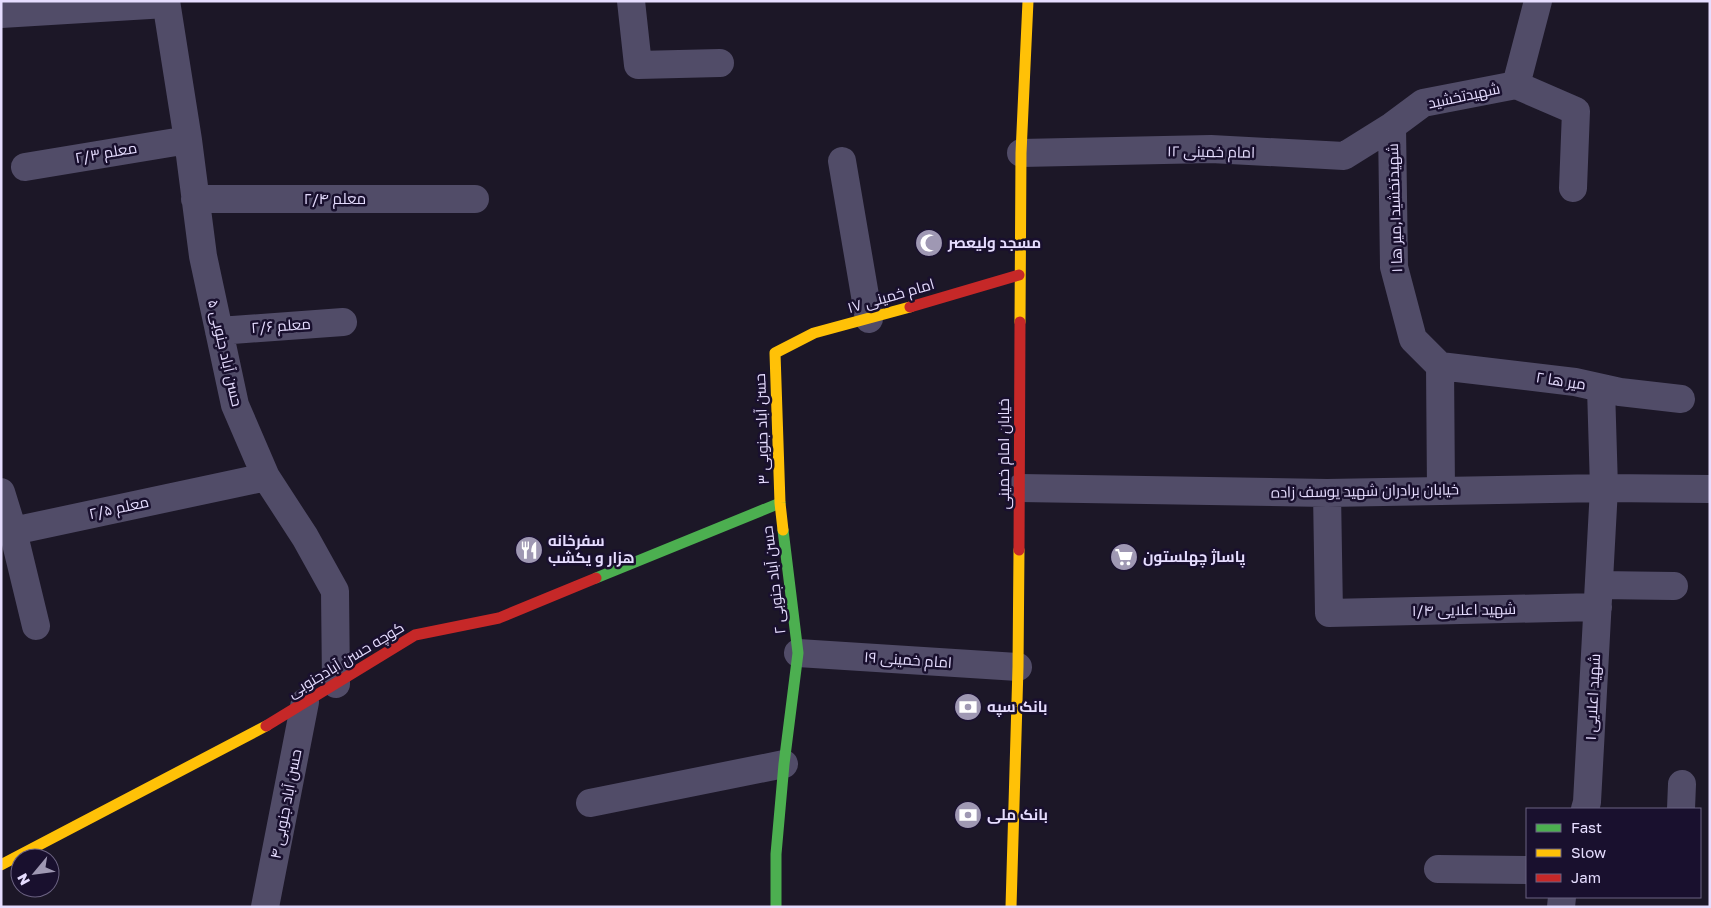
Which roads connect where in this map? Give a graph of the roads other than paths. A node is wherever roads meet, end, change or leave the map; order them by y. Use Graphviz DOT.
graph roads {
  1 [pos="631,1"];
  2 [pos="1028,1"];
  3 [pos="1538,1"];
  4 [pos="166,3"];
  5 [pos="1,14"];
  6 [pos="720,63"];
  7 [pos="1516,85"];
  8 [pos="1392,126"];
  9 [pos="188,140"];
  10 [pos="1021,153"];
  11 [pos="842,161"];
  12 [pos="25,167"];
  13 [pos="1573,188"];
  14 [pos="195,199"];
  15 [pos="475,199"];
  16 [pos="1019,274"];
  17 [pos="869,319"];
  18 [pos="343,322"];
  19 [pos="219,331"];
  20 [pos="775,353"];
  21 [pos="1440,366"];
  22 [pos="1601,388"];
  23 [pos="1681,399"];
  24 [pos="266,477"];
  25 [pos="1020,488"];
  26 [pos="1604,488"];
  27 [pos="1710,489"];
  28 [pos="1441,491"];
  29 [pos="1,492"];
  30 [pos="1327,493"];
  31 [pos="780,503"];
  32 [pos="13,531"];
  33 [pos="1674,586"];
  34 [pos="1599,596"];
  35 [pos="36,626"];
  36 [pos="798,653"];
  37 [pos="1018,667"];
  38 [pos="336,684"];
  39 [pos="305,702"];
  40 [pos="784,764"];
  41 [pos="590,803"];
  42 [pos="1585,808"];
  43 [pos="1,865"];
  44 [pos="1438,869"];
  45 [pos="1526,870"];
  46 [pos="265,907"];
  47 [pos="776,907"];
  48 [pos="1011,907"];
  1 -- 6 [label="street"];
  2 -- 10 [label="street, خیابان امام خمینی"];
  3 -- 7 [label="street, شهیدتخشید"];
  4 -- 5 [label="street"];
  4 -- 9 [label="street, حسن آباد جنوبی ۵"];
  7 -- 8 [label="street, شهیدتخشید"];
  7 -- 13 [label="street"];
  8 -- 10 [label="street, امام خمینی ۱۲"];
  8 -- 21 [label="street, شهیدتخشید۱,میر ها ۱"];
  9 -- 12 [label="street, معلم ۲/۳"];
  9 -- 14 [label="street, حسن آباد جنوبی ۵"];
  10 -- 16 [label="street, خیابان امام خمینی"];
  11 -- 17 [label="street"];
  14 -- 15 [label="street, معلم ۲/۴"];
  14 -- 19 [label="street, حسن آباد جنوبی ۵"];
  16 -- 17 [label="street, امام خمینی ۱۷"];
  16 -- 25 [label="street, خیابان امام خمینی"];
  17 -- 20 [label="street, امام خمینی ۱۷"];
  18 -- 19 [label="street, معلم ۲/۶"];
  19 -- 24 [label="street, حسن آباد جنوبی ۵"];
  20 -- 31 [label="street, حسن آباد جنوبی ۳"];
  21 -- 22 [label="street, میر ها ۲"];
  21 -- 28 [label="street"];
  22 -- 23 [label="street, میر ها ۲"];
  22 -- 26 [label="street, شهید اعلایی ۱"];
  24 -- 32 [label="street, معلم ۲/۵"];
  24 -- 38 [label="street, حسن آباد جنوبی ۵"];
  25 -- 30 [label="street, خیابان برادران شهید یوسف زاده"];
  25 -- 37 [label="street, خیابان امام خمینی"];
  26 -- 27 [label="street, خیابان برادران شهید یوسف زاده"];
  26 -- 28 [label="street, خیابان برادران شهید یوسف زاده"];
  26 -- 34 [label="street, شهید اعلایی ۱"];
  28 -- 30 [label="street, خیابان برادران شهید یوسف زاده"];
  29 -- 32 [label="street"];
  30 -- 34 [label="street, شهید اعلایی ۱/۴"];
  31 -- 36 [label="street, حسن آباد جنوبی ۲"];
  31 -- 38 [label="street, کوچه حسن آبادجنوبی"];
  32 -- 35 [label="street"];
  33 -- 34 [label="street, شهید اعلایی ۱/۴"];
  34 -- 42 [label="street, شهید اعلایی ۱"];
  36 -- 37 [label="street, امام خمینی ۱۹"];
  36 -- 40 [label="street, حسن آباد جنوبی ۲"];
  37 -- 48 [label="street, خیابان امام خمینی"];
  38 -- 39 [label="street, کوچه حسن آبادجنوبی"];
  39 -- 43 [label="street, کوچه حسن آبادجنوبی"];
  39 -- 46 [label="street, حسن آباد جنوبی ۴"];
  40 -- 41 [label="street"];
  40 -- 47 [label="street, حسن آباد جنوبی ۲"];
  44 -- 45 [label="street"];
}
